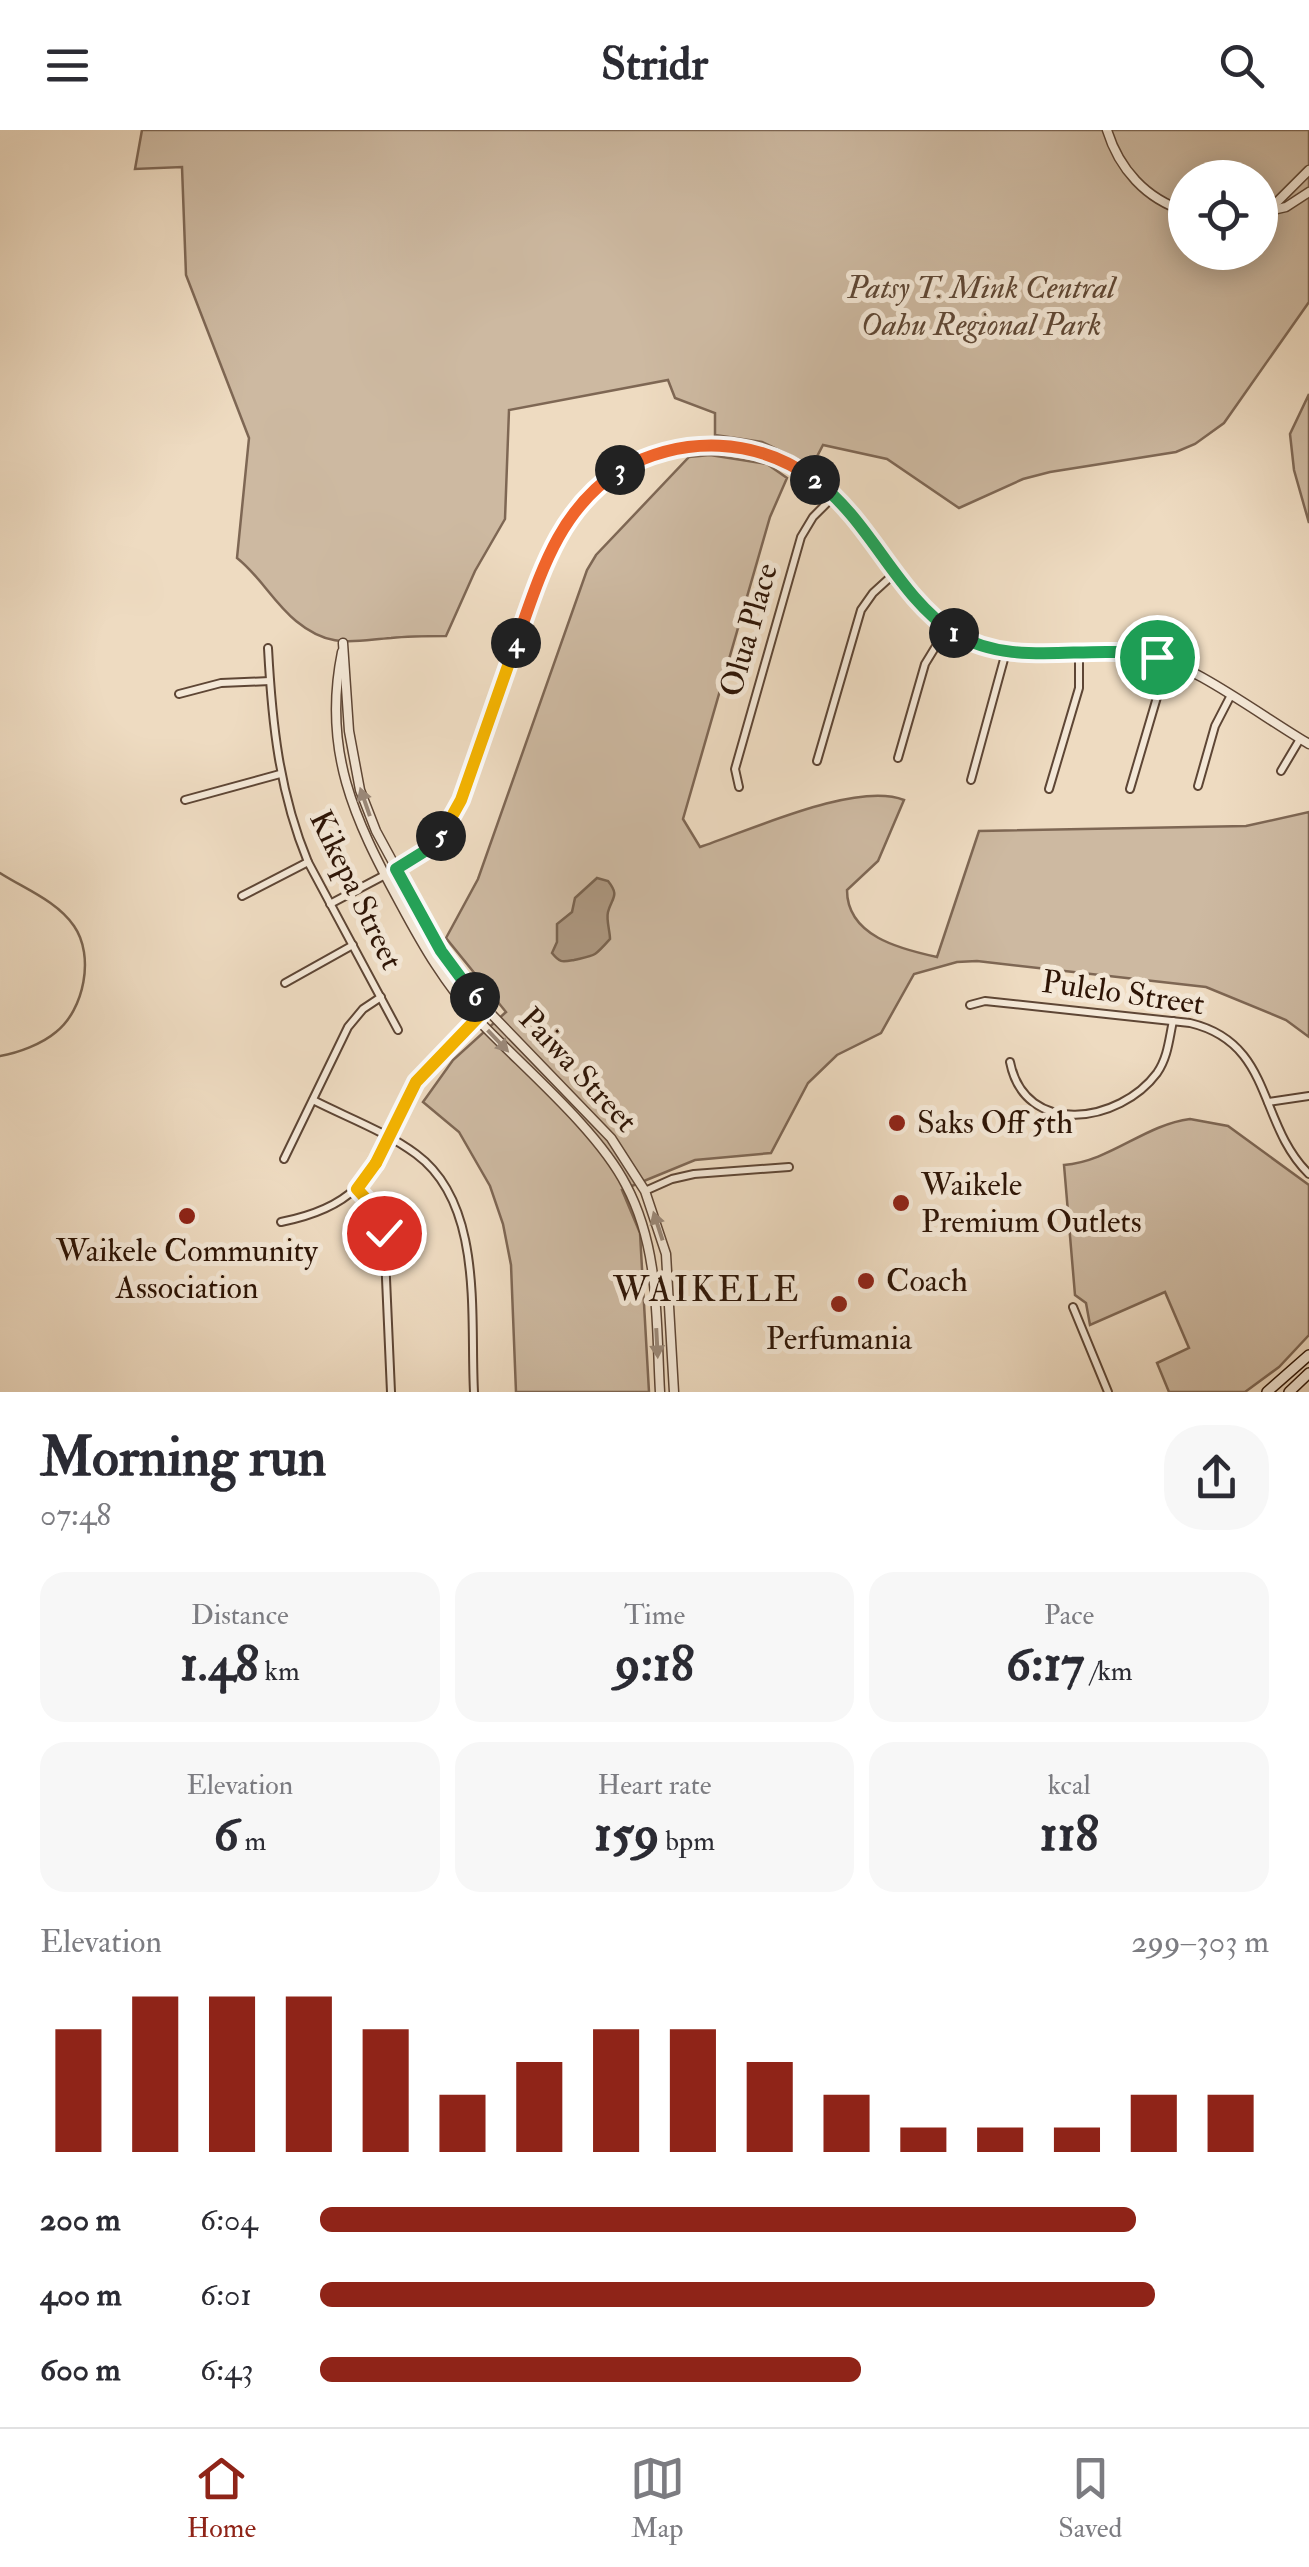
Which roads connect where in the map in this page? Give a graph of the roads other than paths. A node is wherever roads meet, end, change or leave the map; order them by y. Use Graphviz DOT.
graph roads {
  1 [pos="1107,130"];
  2 [pos="1309,170"];
  3 [pos="1309,192"];
  4 [pos="1278,201"];
  5 [pos="1168,203"];
  6 [pos="1278,208"];
  7 [pos="834,496"];
  8 [pos="896,572"];
  9 [pos="947,628"];
  10 [pos="268,648"];
  11 [pos="1006,652"];
  12 [pos="1080,652"];
  13 [pos="1172,662"];
  14 [pos="270,681"];
  15 [pos="179,694"];
  16 [pos="1230,697"];
  17 [pos="1305,741"];
  18 [pos="898,758"];
  19 [pos="816,761"];
  20 [pos="1281,771"];
  21 [pos="280,774"];
  22 [pos="971,780"];
  23 [pos="1198,786"];
  24 [pos="739,787"];
  25 [pos="1049,789"];
  26 [pos="1130,789"];
  27 [pos="185,800"];
  28 [pos="308,862"];
  29 [pos="396,869"];
  30 [pos="384,875"];
  31 [pos="242,896"];
  32 [pos="330,904"];
  33 [pos="353,945"];
  34 [pos="284,983"];
  35 [pos="381,997"];
  36 [pos="970,1005"];
  37 [pos="486,1009"];
  38 [pos="476,1018"];
  39 [pos="1173,1021"];
  40 [pos="398,1030"];
  41 [pos="1010,1062"];
  42 [pos="1309,1096"];
  43 [pos="313,1100"];
  44 [pos="1268,1102"];
  45 [pos="388,1138"];
  46 [pos="284,1160"];
  47 [pos="790,1167"];
  48 [pos="1309,1174"];
  49 [pos="625,1183"];
  50 [pos="357,1189"];
  51 [pos="645,1191"];
  52 [pos="638,1210"];
  53 [pos="281,1222"];
  54 [pos="1074,1307"];
  55 [pos="1309,1355"];
  56 [pos="1309,1373"];
  57 [pos="391,1392"];
  58 [pos="474,1392"];
  59 [pos="660,1392"];
  60 [pos="674,1392"];
  61 [pos="1108,1392"];
  62 [pos="1267,1392"];
  63 [pos="1289,1392"];
  1 -- 5 [label="street"];
  2 -- 4 [label="street"];
  3 -- 6 [label="street"];
  7 -- 8 [label="street"];
  7 -- 24 [label="street, Olua Place"];
  7 -- 29 [label="street"];
  8 -- 9 [label="street"];
  8 -- 19 [label="street"];
  9 -- 11 [label="street"];
  9 -- 18 [label="street"];
  10 -- 14 [label="street, Kikepa Street"];
  11 -- 12 [label="street"];
  11 -- 22 [label="street"];
  12 -- 13 [label="street"];
  12 -- 25 [label="street"];
  13 -- 16 [label="street"];
  13 -- 26 [label="street"];
  14 -- 15 [label="street"];
  14 -- 21 [label="street, Kikepa Street"];
  16 -- 17 [label="street"];
  16 -- 23 [label="street"];
  17 -- 20 [label="street"];
  21 -- 27 [label="street"];
  21 -- 28 [label="street, Kikepa Street"];
  28 -- 31 [label="street"];
  28 -- 32 [label="street, Kikepa Street"];
  29 -- 30 [label="street"];
  29 -- 30 [label="street, Paiwa Street, one-way"];
  29 -- 37 [label="street, Paiwa Street"];
  30 -- 32 [label="street"];
  30 -- 38 [label="street, Paiwa Street"];
  32 -- 33 [label="street, Kikepa Street"];
  33 -- 34 [label="street"];
  33 -- 35 [label="street, Kikepa Street"];
  35 -- 40 [label="street, Kikepa Street"];
  35 -- 43 [label="street"];
  36 -- 39 [label="street, Pulelo Street"];
  37 -- 38 [label="street"];
  37 -- 51 [label="street, Paiwa Street"];
  38 -- 45 [label="street"];
  38 -- 49 [label="street, Paiwa Street, one-way"];
  39 -- 41 [label="street"];
  39 -- 44 [label="street, Pulelo Street"];
  42 -- 44 [label="street"];
  43 -- 45 [label="street"];
  43 -- 46 [label="street"];
  44 -- 48 [label="street, Pulelo Street"];
  45 -- 50 [label="street"];
  45 -- 58 [label="street"];
  47 -- 51 [label="street"];
  49 -- 51 [label="street"];
  49 -- 52 [label="street, Paiwa Street"];
  50 -- 53 [label="street"];
  50 -- 57 [label="street"];
  51 -- 52 [label="street"];
  60 -- 51 [label="street, Paiwa Street, one-way"];
  52 -- 59 [label="street, Paiwa Street, one-way"];
  54 -- 61 [label="street"];
  55 -- 62 [label="main road"];
  56 -- 63 [label="main road"];
}
